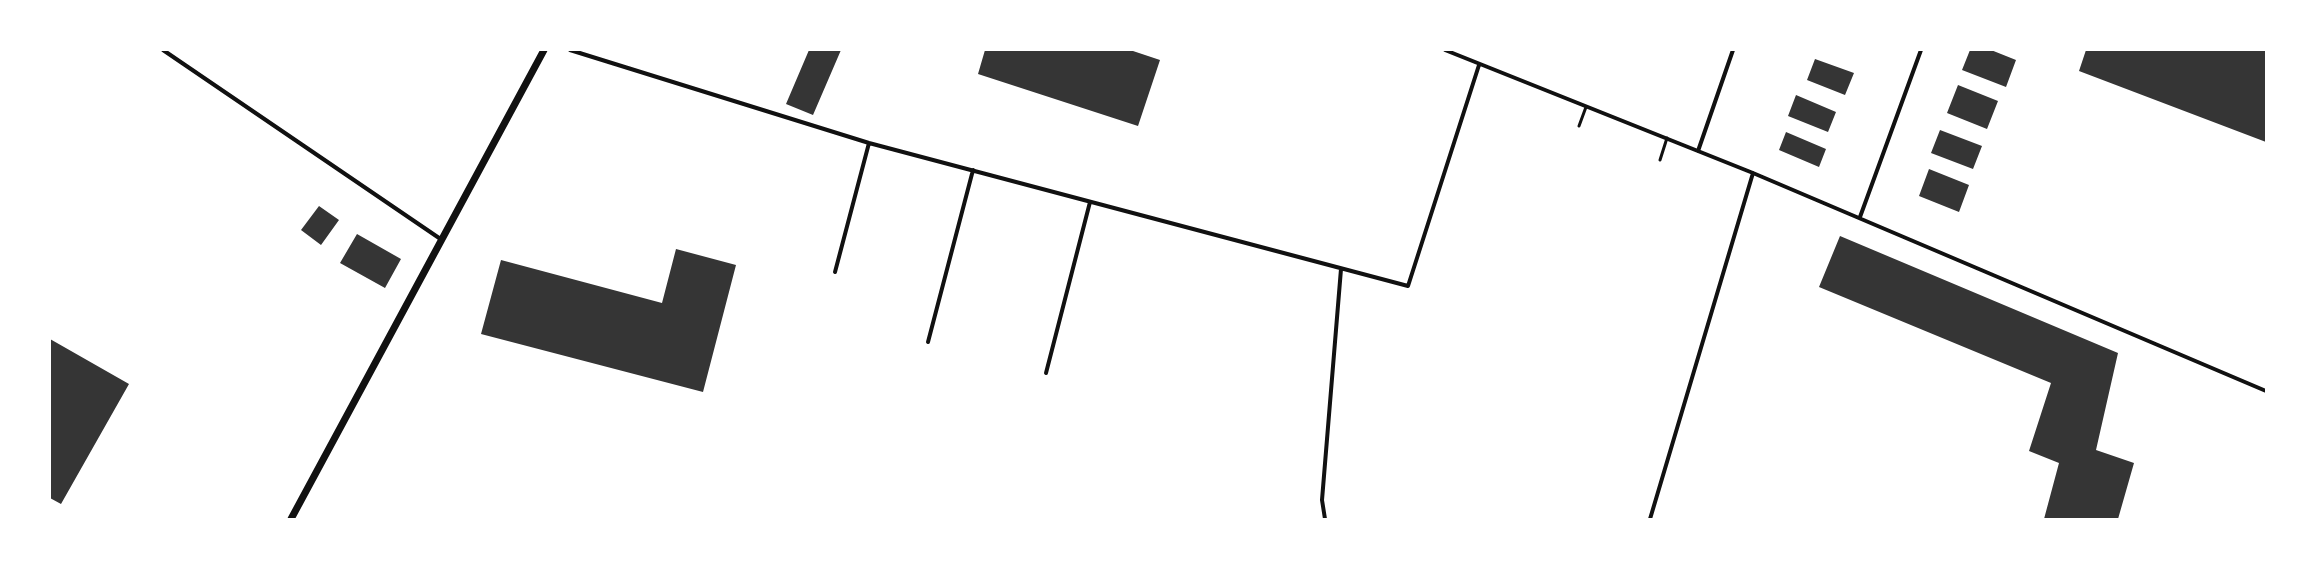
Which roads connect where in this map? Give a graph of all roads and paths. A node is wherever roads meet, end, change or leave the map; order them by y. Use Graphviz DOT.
graph roads {
  1 [pos="163,50"];
  2 [pos="544,50"];
  3 [pos="570,50"];
  4 [pos="1445,50"];
  5 [pos="1733,50"];
  6 [pos="1921,50"];
  7 [pos="1479,65"];
  8 [pos="1586,107"];
  9 [pos="1580,126"];
  10 [pos="1667,138"];
  11 [pos="869,143"];
  12 [pos="1698,151"];
  13 [pos="1660,160"];
  14 [pos="973,170"];
  15 [pos="1753,173"];
  16 [pos="1090,202"];
  17 [pos="1860,217"];
  18 [pos="442,240"];
  19 [pos="1341,269"];
  20 [pos="835,272"];
  21 [pos="928,342"];
  22 [pos="1046,373"];
  23 [pos="2266,390"];
  24 [pos="291,519"];
  25 [pos="1325,519"];
  26 [pos="1650,519"];
  1 -- 18 [label="street"];
  2 -- 18 [label="street"];
  3 -- 11 [label="street"];
  4 -- 7 [label="street"];
  5 -- 12 [label="street"];
  6 -- 17 [label="street"];
  7 -- 8 [label="street"];
  7 -- 19 [label="street"];
  8 -- 9 [label="lane"];
  8 -- 10 [label="street"];
  10 -- 12 [label="street"];
  10 -- 13 [label="lane"];
  11 -- 14 [label="street"];
  11 -- 20 [label="street"];
  12 -- 15 [label="street"];
  14 -- 16 [label="street"];
  14 -- 21 [label="street"];
  15 -- 17 [label="street"];
  15 -- 26 [label="street"];
  16 -- 19 [label="street"];
  16 -- 22 [label="street"];
  17 -- 23 [label="street"];
  18 -- 24 [label="street"];
  19 -- 25 [label="street"];
}
